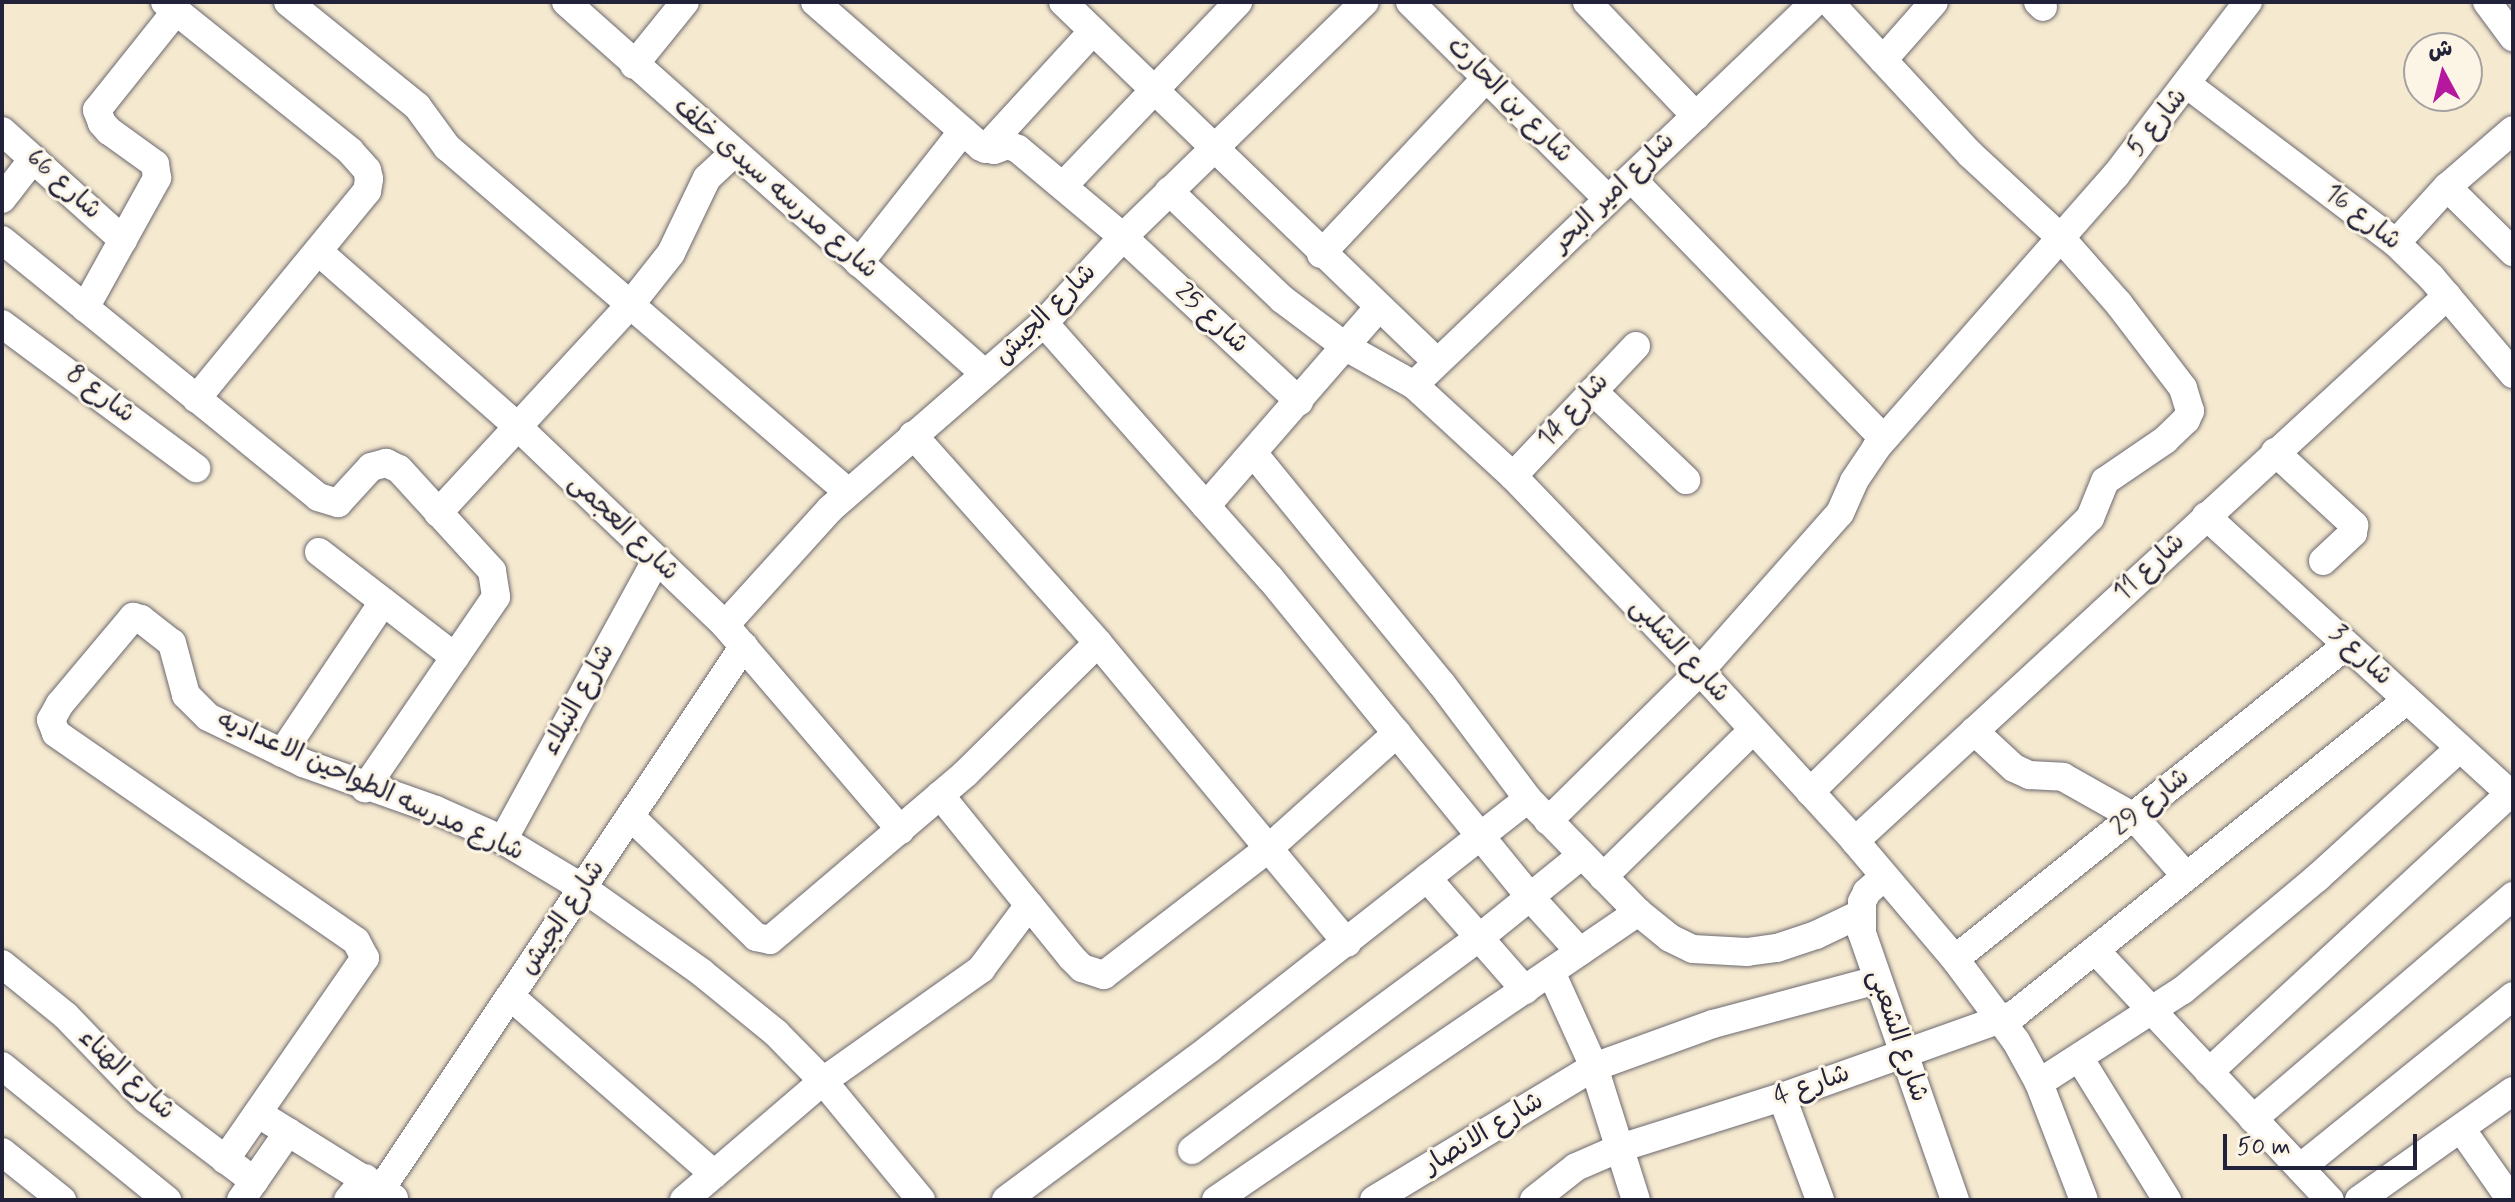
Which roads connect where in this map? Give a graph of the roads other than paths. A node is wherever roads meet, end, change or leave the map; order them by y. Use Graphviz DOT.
graph roads {
  1 [pos="288,2"];
  2 [pos="566,2"];
  3 [pos="685,2"];
  4 [pos="815,2"];
  5 [pos="1063,2"];
  6 [pos="1238,2"];
  7 [pos="1365,2"];
  8 [pos="1410,2"];
  9 [pos="1587,2"];
  10 [pos="1815,2"];
  11 [pos="1829,2"];
  12 [pos="1934,2"];
  13 [pos="2248,2"];
  14 [pos="2487,2"];
  15 [pos="171,7"];
  16 [pos="1093,31"];
  17 [pos="2513,37"];
  18 [pos="1883,60"];
  19 [pos="634,65"];
  20 [pos="1486,78"];
  21 [pos="2188,85"];
  22 [pos="1155,89"];
  23 [pos="1696,116"];
  24 [pos="2513,130"];
  25 [pos="2,131"];
  26 [pos="963,131"];
  27 [pos="1216,146"];
  28 [pos="985,149"];
  29 [pos="733,154"];
  30 [pos="33,159"];
  31 [pos="1631,178"];
  32 [pos="1063,186"];
  33 [pos="2447,187"];
  34 [pos="1169,191"];
  35 [pos="2,199"];
  36 [pos="1608,199"];
  37 [pos="1123,237"];
  38 [pos="2061,238"];
  39 [pos="2,240"];
  40 [pos="123,240"];
  41 [pos="2396,243"];
  42 [pos="319,252"];
  43 [pos="2513,252"];
  44 [pos="1321,254"];
  45 [pos="859,263"];
  46 [pos="2447,296"];
  47 [pos="630,305"];
  48 [pos="85,308"];
  49 [pos="1378,308"];
  50 [pos="1044,323"];
  51 [pos="2,324"];
  52 [pos="1636,346"];
  53 [pos="1346,347"];
  54 [pos="1437,362"];
  55 [pos="985,374"];
  56 [pos="2513,374"];
  57 [pos="1414,385"];
  58 [pos="1593,391"];
  59 [pos="196,399"];
  60 [pos="1299,401"];
  61 [pos="516,425"];
  62 [pos="913,435"];
  63 [pos="1884,439"];
  64 [pos="2275,452"];
  65 [pos="1254,454"];
  66 [pos="196,468"];
  67 [pos="1513,476"];
  68 [pos="1686,480"];
  69 [pos="848,492"];
  70 [pos="1206,506"];
  71 [pos="438,513"];
  72 [pos="2206,516"];
  73 [pos="319,552"];
  74 [pos="656,560"];
  75 [pos="2323,561"];
  76 [pos="383,602"];
  77 [pos="735,636"];
  78 [pos="1098,643"];
  79 [pos="2347,645"];
  80 [pos="455,657"];
  81 [pos="1700,671"];
  82 [pos="2407,700"];
  83 [pos="1753,730"];
  84 [pos="1974,731"];
  85 [pos="1397,733"];
  86 [pos="2460,748"];
  87 [pos="282,753"];
  88 [pos="365,788"];
  89 [pos="1810,792"];
  90 [pos="940,795"];
  91 [pos="2511,795"];
  92 [pos="1528,799"];
  93 [pos="631,817"];
  94 [pos="2134,817"];
  95 [pos="1548,821"];
  96 [pos="901,830"];
  97 [pos="1481,835"];
  98 [pos="503,840"];
  99 [pos="1855,841"];
  100 [pos="1269,848"];
  101 [pos="1582,855"];
  102 [pos="2186,876"];
  103 [pos="1603,877"];
  104 [pos="1884,877"];
  105 [pos="1427,878"];
  106 [pos="583,888"];
  107 [pos="2513,896"];
  108 [pos="1530,897"];
  109 [pos="1029,905"];
  110 [pos="1638,912"];
  111 [pos="1860,914"];
  112 [pos="1479,938"];
  113 [pos="1347,943"];
  114 [pos="2095,950"];
  115 [pos="1580,952"];
  116 [pos="1955,959"];
  117 [pos="2,964"];
  118 [pos="1551,972"];
  119 [pos="1877,980"];
  120 [pos="1525,990"];
  121 [pos="510,996"];
  122 [pos="2513,996"];
  123 [pos="2153,1011"];
  124 [pos="2003,1020"];
  125 [pos="1904,1054"];
  126 [pos="2080,1059"];
  127 [pos="2,1066"];
  128 [pos="1594,1067"];
  129 [pos="2209,1072"];
  130 [pos="823,1081"];
  131 [pos="2039,1083"];
  132 [pos="2513,1091"];
  133 [pos="1782,1097"];
  134 [pos="259,1114"];
  135 [pos="2253,1119"];
  136 [pos="2462,1130"];
  137 [pos="288,1132"];
  138 [pos="1620,1148"];
  139 [pos="1192,1150"];
  140 [pos="2,1152"];
  141 [pos="225,1160"];
  142 [pos="2300,1168"];
  143 [pos="701,1190"];
  144 [pos="248,1191"];
  145 [pos="373,1192"];
  146 [pos="62,1200"];
  147 [pos="167,1200"];
  148 [pos="921,1200"];
  149 [pos="1006,1200"];
  150 [pos="1216,1200"];
  151 [pos="1374,1200"];
  152 [pos="1534,1200"];
  153 [pos="1636,1200"];
  154 [pos="1820,1200"];
  155 [pos="1955,1200"];
  156 [pos="2084,1200"];
  157 [pos="2167,1200"];
  158 [pos="2330,1200"];
  159 [pos="2359,1200"];
  160 [pos="2511,1200"];
  1 -- 47 [label="street"];
  2 -- 19 [label="street, شارع مدرسه سيدى خلف"];
  3 -- 19 [label="street"];
  4 -- 26 [label="street"];
  5 -- 16 [label="street"];
  6 -- 22 [label="street"];
  7 -- 27 [label="street, شارع الجيش"];
  8 -- 20 [label="street, شارع بن الحارث"];
  9 -- 23 [label="street"];
  10 -- 23 [label="street, شارع امير البحر"];
  11 -- 18 [label="street"];
  12 -- 18 [label="street"];
  13 -- 21 [label="street, شارع 5"];
  14 -- 17 [label="street"];
  15 -- 40 [label="street"];
  15 -- 42 [label="street"];
  16 -- 22 [label="street"];
  16 -- 28 [label="street"];
  18 -- 38 [label="street"];
  19 -- 29 [label="street, شارع مدرسه سيدى خلف"];
  20 -- 36 [label="street, شارع بن الحارث"];
  20 -- 44 [label="street"];
  21 -- 38 [label="street, شارع 5"];
  21 -- 41 [label="street, شارع 16"];
  22 -- 27 [label="street"];
  22 -- 32 [label="street"];
  23 -- 31 [label="street, شارع امير البحر"];
  24 -- 33 [label="street"];
  25 -- 30 [label="street, شارع 66"];
  26 -- 28 [label="street"];
  26 -- 45 [label="street"];
  27 -- 34 [label="street, شارع الجيش"];
  27 -- 44 [label="street"];
  28 -- 32 [label="street, شارع 25"];
  29 -- 45 [label="street, شارع مدرسه سيدى خلف"];
  29 -- 47 [label="street"];
  30 -- 35 [label="street"];
  30 -- 40 [label="street, شارع 66"];
  31 -- 36 [label="street, شارع امير البحر"];
  31 -- 63 [label="street"];
  32 -- 37 [label="street, شارع 25"];
  33 -- 41 [label="street"];
  33 -- 43 [label="street"];
  34 -- 37 [label="street, شارع الجيش"];
  34 -- 53 [label="street, شارع الشلبى"];
  36 -- 54 [label="street, شارع امير البحر"];
  37 -- 50 [label="street, شارع الجيش"];
  37 -- 60 [label="street, شارع 25"];
  38 -- 63 [label="street, شارع 5"];
  38 -- 89 [label="street"];
  39 -- 48 [label="street"];
  40 -- 48 [label="street"];
  41 -- 46 [label="street, شارع 16"];
  42 -- 59 [label="street"];
  42 -- 61 [label="street, شارع العجمى"];
  44 -- 49 [label="street"];
  45 -- 55 [label="street, شارع مدرسه سيدى خلف"];
  46 -- 56 [label="street, شارع 16"];
  46 -- 64 [label="street, شارع 11"];
  47 -- 61 [label="street"];
  47 -- 69 [label="street"];
  48 -- 59 [label="street"];
  49 -- 53 [label="street"];
  49 -- 54 [label="street"];
  50 -- 55 [label="street, شارع الجيش"];
  50 -- 70 [label="street"];
  51 -- 66 [label="street, شارع 8"];
  52 -- 58 [label="street, شارع 14"];
  53 -- 57 [label="street, شارع الشلبى"];
  53 -- 60 [label="street"];
  54 -- 57 [label="street, شارع امير البحر"];
  55 -- 62 [label="street, شارع الجيش"];
  57 -- 67 [label="street, شارع الشلبى"];
  58 -- 67 [label="street, شارع 14"];
  58 -- 68 [label="street"];
  59 -- 71 [label="street"];
  60 -- 65 [label="street"];
  61 -- 71 [label="street"];
  61 -- 74 [label="street, شارع العجمى"];
  62 -- 69 [label="street, شارع الجيش"];
  62 -- 78 [label="street"];
  63 -- 81 [label="street, شارع 5"];
  64 -- 72 [label="street, شارع 11"];
  64 -- 75 [label="street"];
  65 -- 70 [label="street"];
  65 -- 92 [label="street"];
  67 -- 81 [label="street, شارع الشلبى"];
  69 -- 77 [label="street, شارع الجيش"];
  70 -- 85 [label="street"];
  71 -- 80 [label="street"];
  72 -- 79 [label="street, شارع 3"];
  72 -- 84 [label="street, شارع 11"];
  73 -- 76 [label="street"];
  74 -- 77 [label="street, شارع العجمى"];
  74 -- 98 [label="street, شارع النبلاء"];
  76 -- 80 [label="street"];
  76 -- 87 [label="street"];
  77 -- 93 [label="street, شارع الجيش"];
  77 -- 96 [label="street, شارع العجمى"];
  78 -- 90 [label="street"];
  78 -- 100 [label="street"];
  79 -- 82 [label="street, شارع 3"];
  79 -- 94 [label="street, شارع 29"];
  80 -- 88 [label="street"];
  81 -- 83 [label="street, شارع الشلبى"];
  81 -- 95 [label="street, شارع 5"];
  82 -- 86 [label="street, شارع 3"];
  82 -- 102 [label="street, شارع 4"];
  83 -- 89 [label="street, شارع الشلبى"];
  83 -- 103 [label="street"];
  84 -- 94 [label="street"];
  84 -- 99 [label="street, شارع 11"];
  85 -- 97 [label="street"];
  85 -- 100 [label="street"];
  86 -- 91 [label="street, شارع 3"];
  86 -- 123 [label="street"];
  87 -- 88 [label="street, شارع مدرسه الطواحين الاعداديه"];
  87 -- 134 [label="street, شارع مدرسه الطواحين الاعداديه"];
  88 -- 98 [label="street, شارع مدرسه الطواحين الاعداديه"];
  89 -- 99 [label="street, شارع الشلبى"];
  90 -- 96 [label="street"];
  90 -- 109 [label="street"];
  91 -- 129 [label="street"];
  92 -- 95 [label="street"];
  92 -- 97 [label="street"];
  93 -- 96 [label="street"];
  93 -- 106 [label="street, شارع الجيش"];
  94 -- 102 [label="street"];
  94 -- 116 [label="street, شارع 29"];
  95 -- 101 [label="street"];
  97 -- 105 [label="street"];
  97 -- 108 [label="street"];
  98 -- 106 [label="street, شارع مدرسه الطواحين الاعداديه"];
  99 -- 104 [label="street, شارع الشلبى"];
  100 -- 109 [label="street"];
  100 -- 113 [label="street"];
  101 -- 103 [label="street"];
  101 -- 108 [label="street"];
  102 -- 114 [label="street, شارع 4"];
  103 -- 110 [label="street"];
  104 -- 111 [label="street"];
  104 -- 116 [label="street, شارع الشلبى"];
  105 -- 112 [label="street"];
  105 -- 113 [label="street"];
  106 -- 121 [label="street, شارع الجيش"];
  106 -- 130 [label="street, شارع مدرسه الطواحين الاعداديه"];
  107 -- 135 [label="street"];
  108 -- 112 [label="street"];
  108 -- 115 [label="street"];
  109 -- 130 [label="street"];
  110 -- 111 [label="street"];
  110 -- 115 [label="street"];
  111 -- 119 [label="street, شارع الشعبى"];
  112 -- 120 [label="street"];
  112 -- 139 [label="street"];
  113 -- 149 [label="street"];
  114 -- 123 [label="street"];
  114 -- 124 [label="street, شارع 4"];
  115 -- 118 [label="street"];
  116 -- 124 [label="street, شارع الشلبى"];
  117 -- 141 [label="street, شارع الهناء"];
  118 -- 120 [label="street"];
  118 -- 128 [label="street"];
  119 -- 125 [label="street, شارع الشعبى"];
  119 -- 128 [label="street, شارع الانصار"];
  120 -- 150 [label="street"];
  121 -- 143 [label="street"];
  121 -- 145 [label="street, شارع الجيش"];
  122 -- 142 [label="street"];
  123 -- 126 [label="street"];
  123 -- 129 [label="street"];
  124 -- 125 [label="street, شارع 4"];
  124 -- 131 [label="street, شارع الشلبى"];
  125 -- 133 [label="street, شارع 4"];
  125 -- 155 [label="street, شارع الشعبى"];
  126 -- 131 [label="street"];
  126 -- 157 [label="street"];
  127 -- 147 [label="street"];
  128 -- 138 [label="street"];
  128 -- 151 [label="street, شارع الانصار"];
  129 -- 135 [label="street"];
  130 -- 143 [label="street"];
  130 -- 148 [label="street, شارع مدرسه الطواحين الاعداديه"];
  131 -- 156 [label="street, شارع الشلبى"];
  132 -- 136 [label="street"];
  133 -- 138 [label="street, شارع 4"];
  133 -- 154 [label="street"];
  134 -- 137 [label="street"];
  134 -- 141 [label="street"];
  135 -- 142 [label="street"];
  136 -- 159 [label="street"];
  136 -- 160 [label="street"];
  137 -- 144 [label="street"];
  137 -- 145 [label="street"];
  138 -- 152 [label="street, شارع 4"];
  138 -- 153 [label="street"];
  140 -- 146 [label="street"];
  141 -- 144 [label="street, شارع الهناء"];
  142 -- 158 [label="street"];
}
